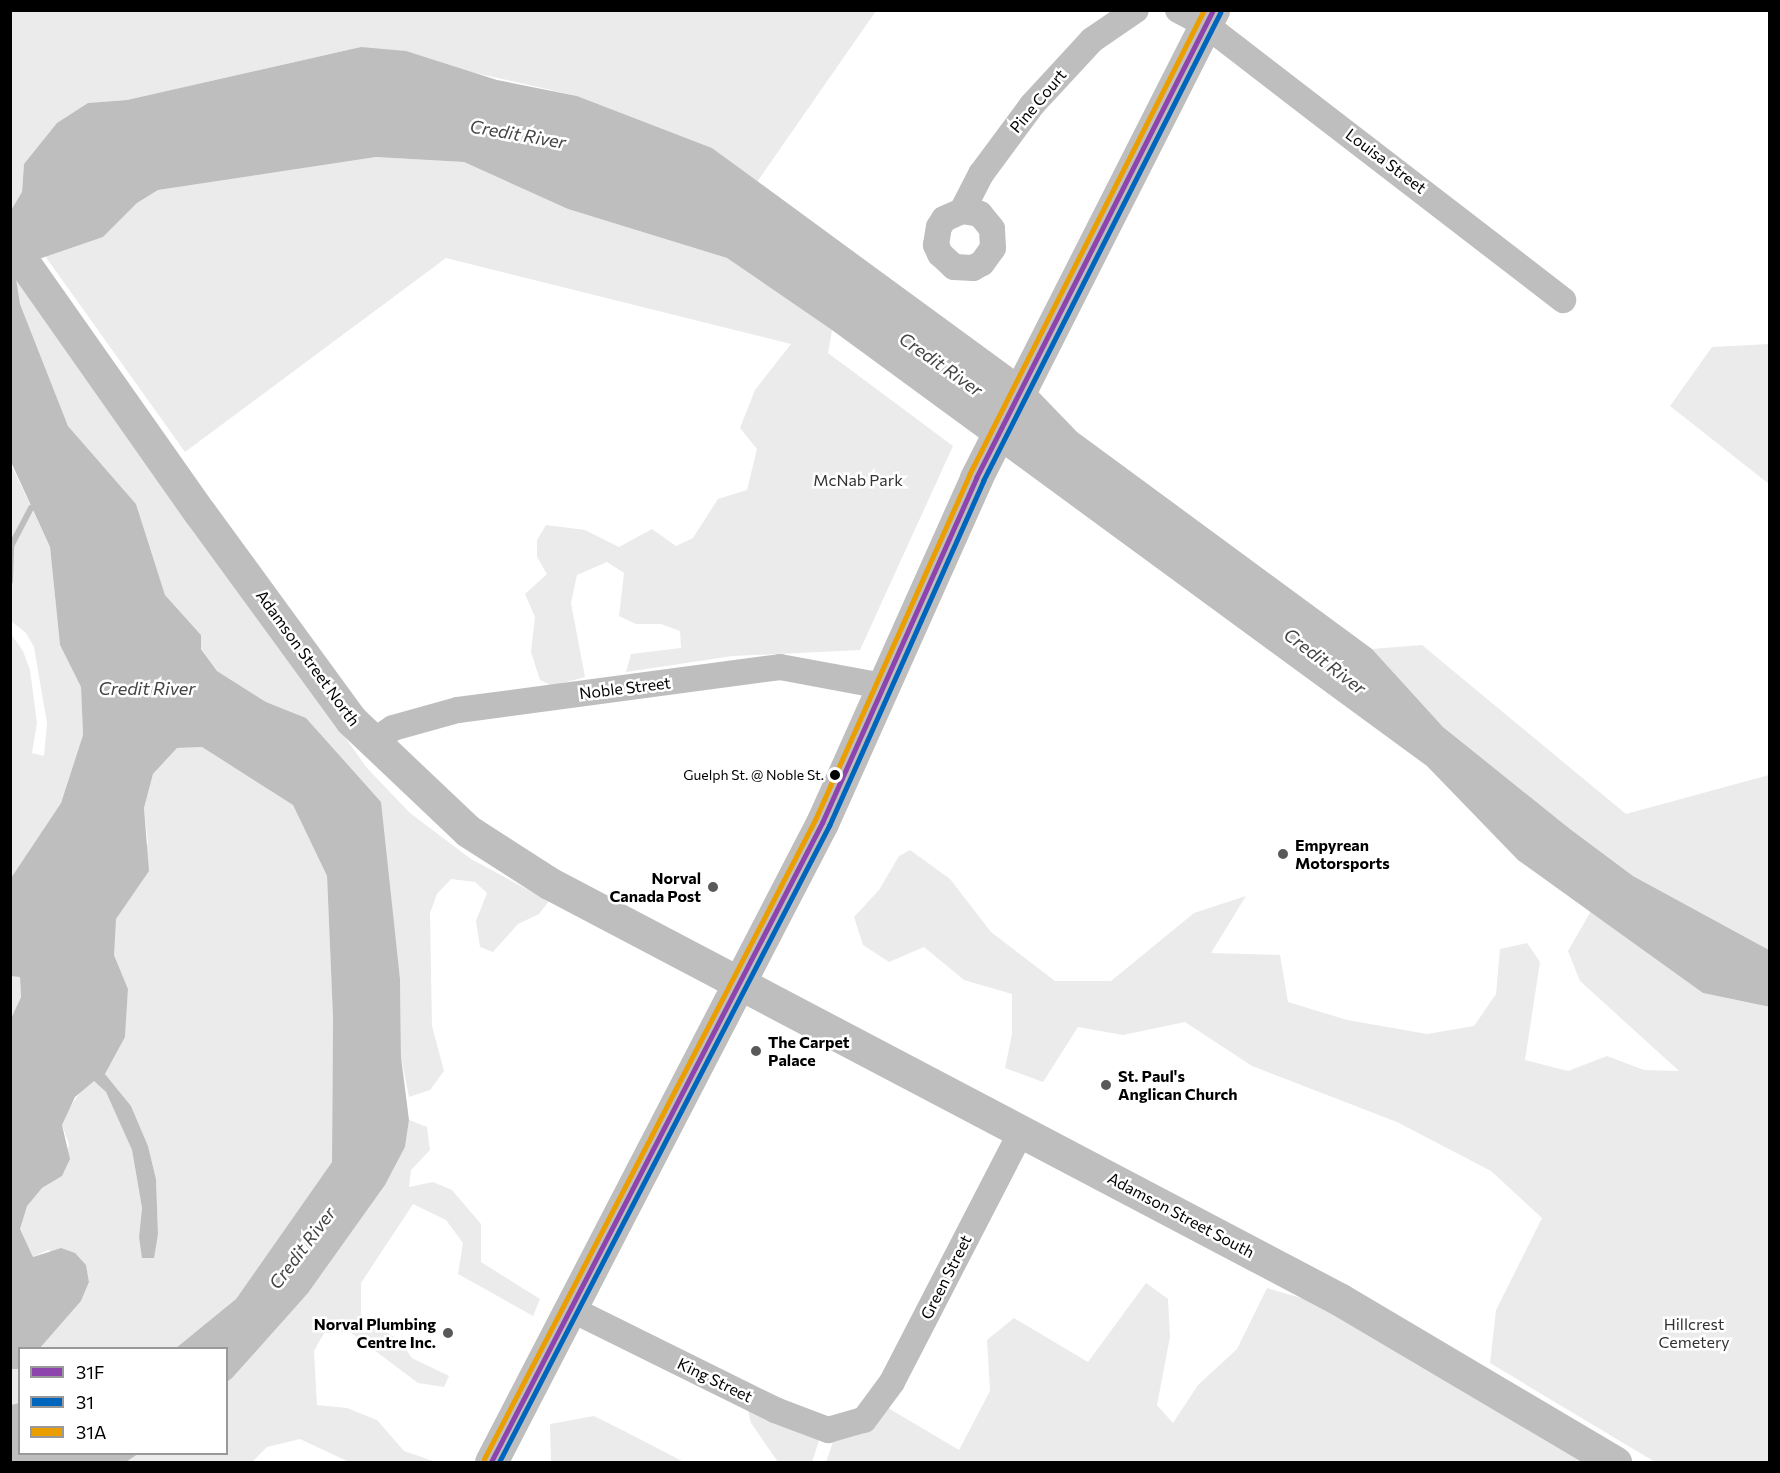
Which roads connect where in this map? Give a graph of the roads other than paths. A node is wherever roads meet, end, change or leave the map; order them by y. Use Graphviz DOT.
graph roads {
  1 [pos="1136,10"];
  2 [pos="1199,15"];
  3 [pos="962,211"];
  4 [pos="10,243"];
  5 [pos="1563,300"];
  6 [pos="883,686"];
  7 [pos="373,742"];
  8 [pos="739,984"];
  9 [pos="1022,1130"];
  10 [pos="571,1308"];
  11 [pos="864,1419"];
  12 [pos="491,1462"];
  13 [pos="1615,1462"];
  1 -- 3 [label="street, Pine Court"];
  2 -- 5 [label="street, Louisa Street"];
  2 -- 6 [label="main road"];
  4 -- 7 [label="main road, Adamson Street North"];
  6 -- 7 [label="street, Noble Street"];
  6 -- 8 [label="main road"];
  7 -- 8 [label="main road, Adamson Street North"];
  8 -- 9 [label="main road, Adamson Street South"];
  8 -- 10 [label="main road"];
  9 -- 11 [label="street, Green Street"];
  9 -- 13 [label="main road, Adamson Street South"];
  10 -- 11 [label="street, King Street"];
  10 -- 12 [label="main road"];
}
